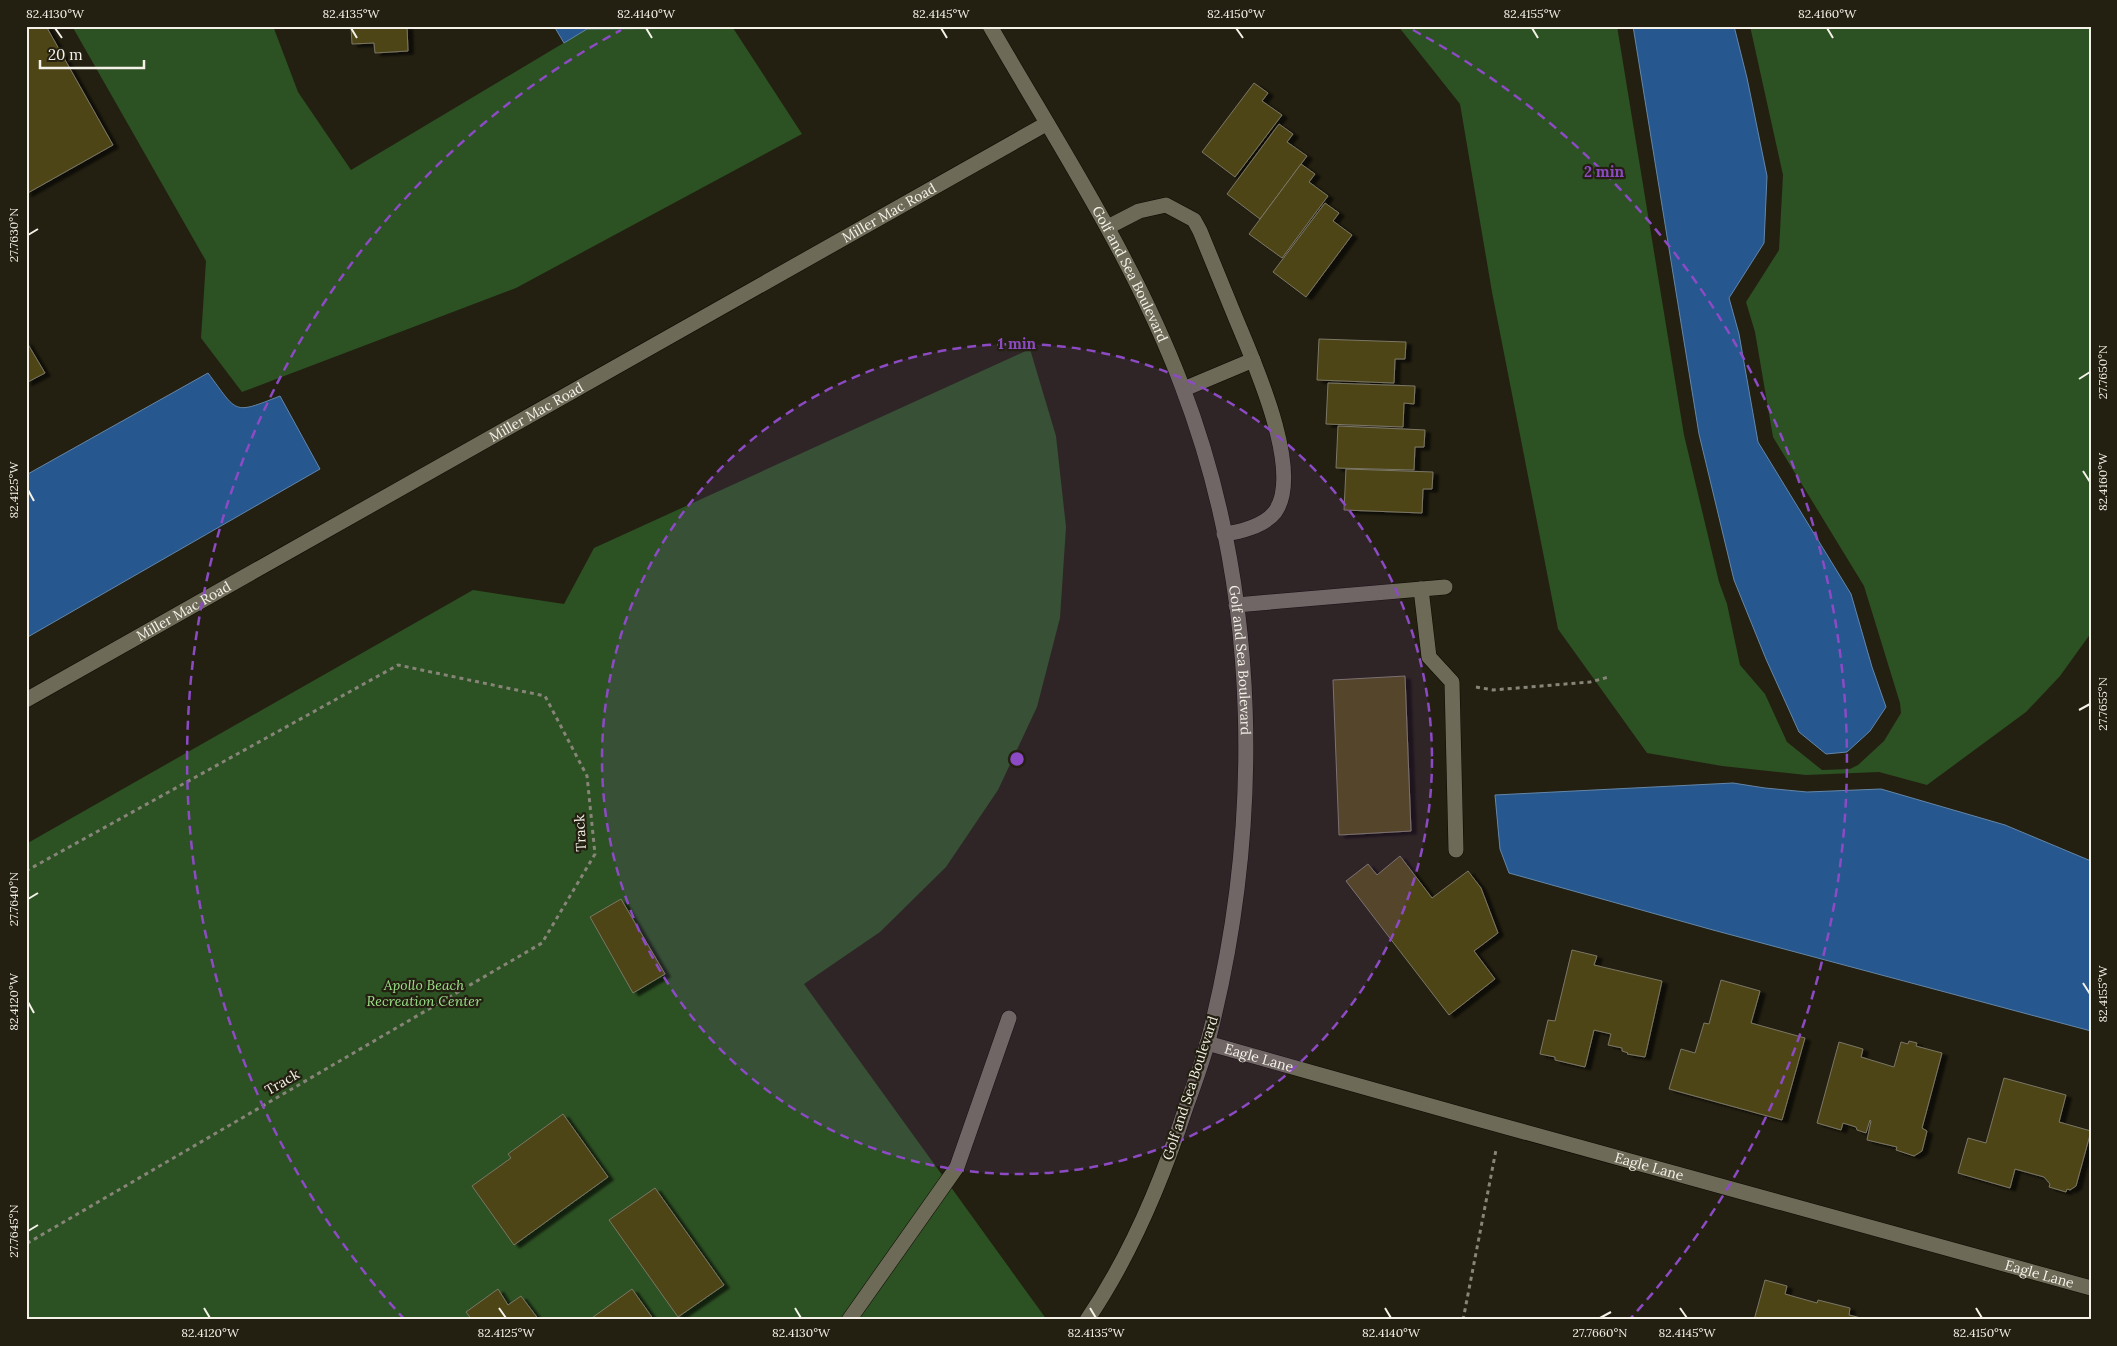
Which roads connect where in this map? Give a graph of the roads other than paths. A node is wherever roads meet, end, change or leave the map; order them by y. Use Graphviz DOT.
graph roads {
  1 [pos="990,26"];
  2 [pos="1046,124"];
  3 [pos="1108,227"];
  4 [pos="1253,360"];
  5 [pos="1184,389"];
  6 [pos="1224,534"];
  7 [pos="1444,587"];
  8 [pos="1421,589"];
  9 [pos="1236,605"];
  10 [pos="26,700"];
  11 [pos="1456,850"];
  12 [pos="1009,1018"];
  13 [pos="1207,1043"];
  14 [pos="2091,1288"];
  15 [pos="849,1320"];
  16 [pos="1087,1320"];
  1 -- 2 [label="street, Golf and Sea Boulevard"];
  2 -- 3 [label="street, Golf and Sea Boulevard"];
  2 -- 10 [label="street, Miller Mac Road"];
  3 -- 4 [label="street"];
  3 -- 5 [label="street, Golf and Sea Boulevard"];
  4 -- 5 [label="street"];
  4 -- 6 [label="street"];
  5 -- 6 [label="street, Golf and Sea Boulevard"];
  6 -- 9 [label="street, Golf and Sea Boulevard"];
  7 -- 8 [label="street"];
  8 -- 9 [label="street"];
  8 -- 11 [label="street"];
  9 -- 13 [label="street, Golf and Sea Boulevard"];
  12 -- 15 [label="street"];
  13 -- 14 [label="street, Eagle Lane"];
  13 -- 16 [label="street, Golf and Sea Boulevard"];
}
